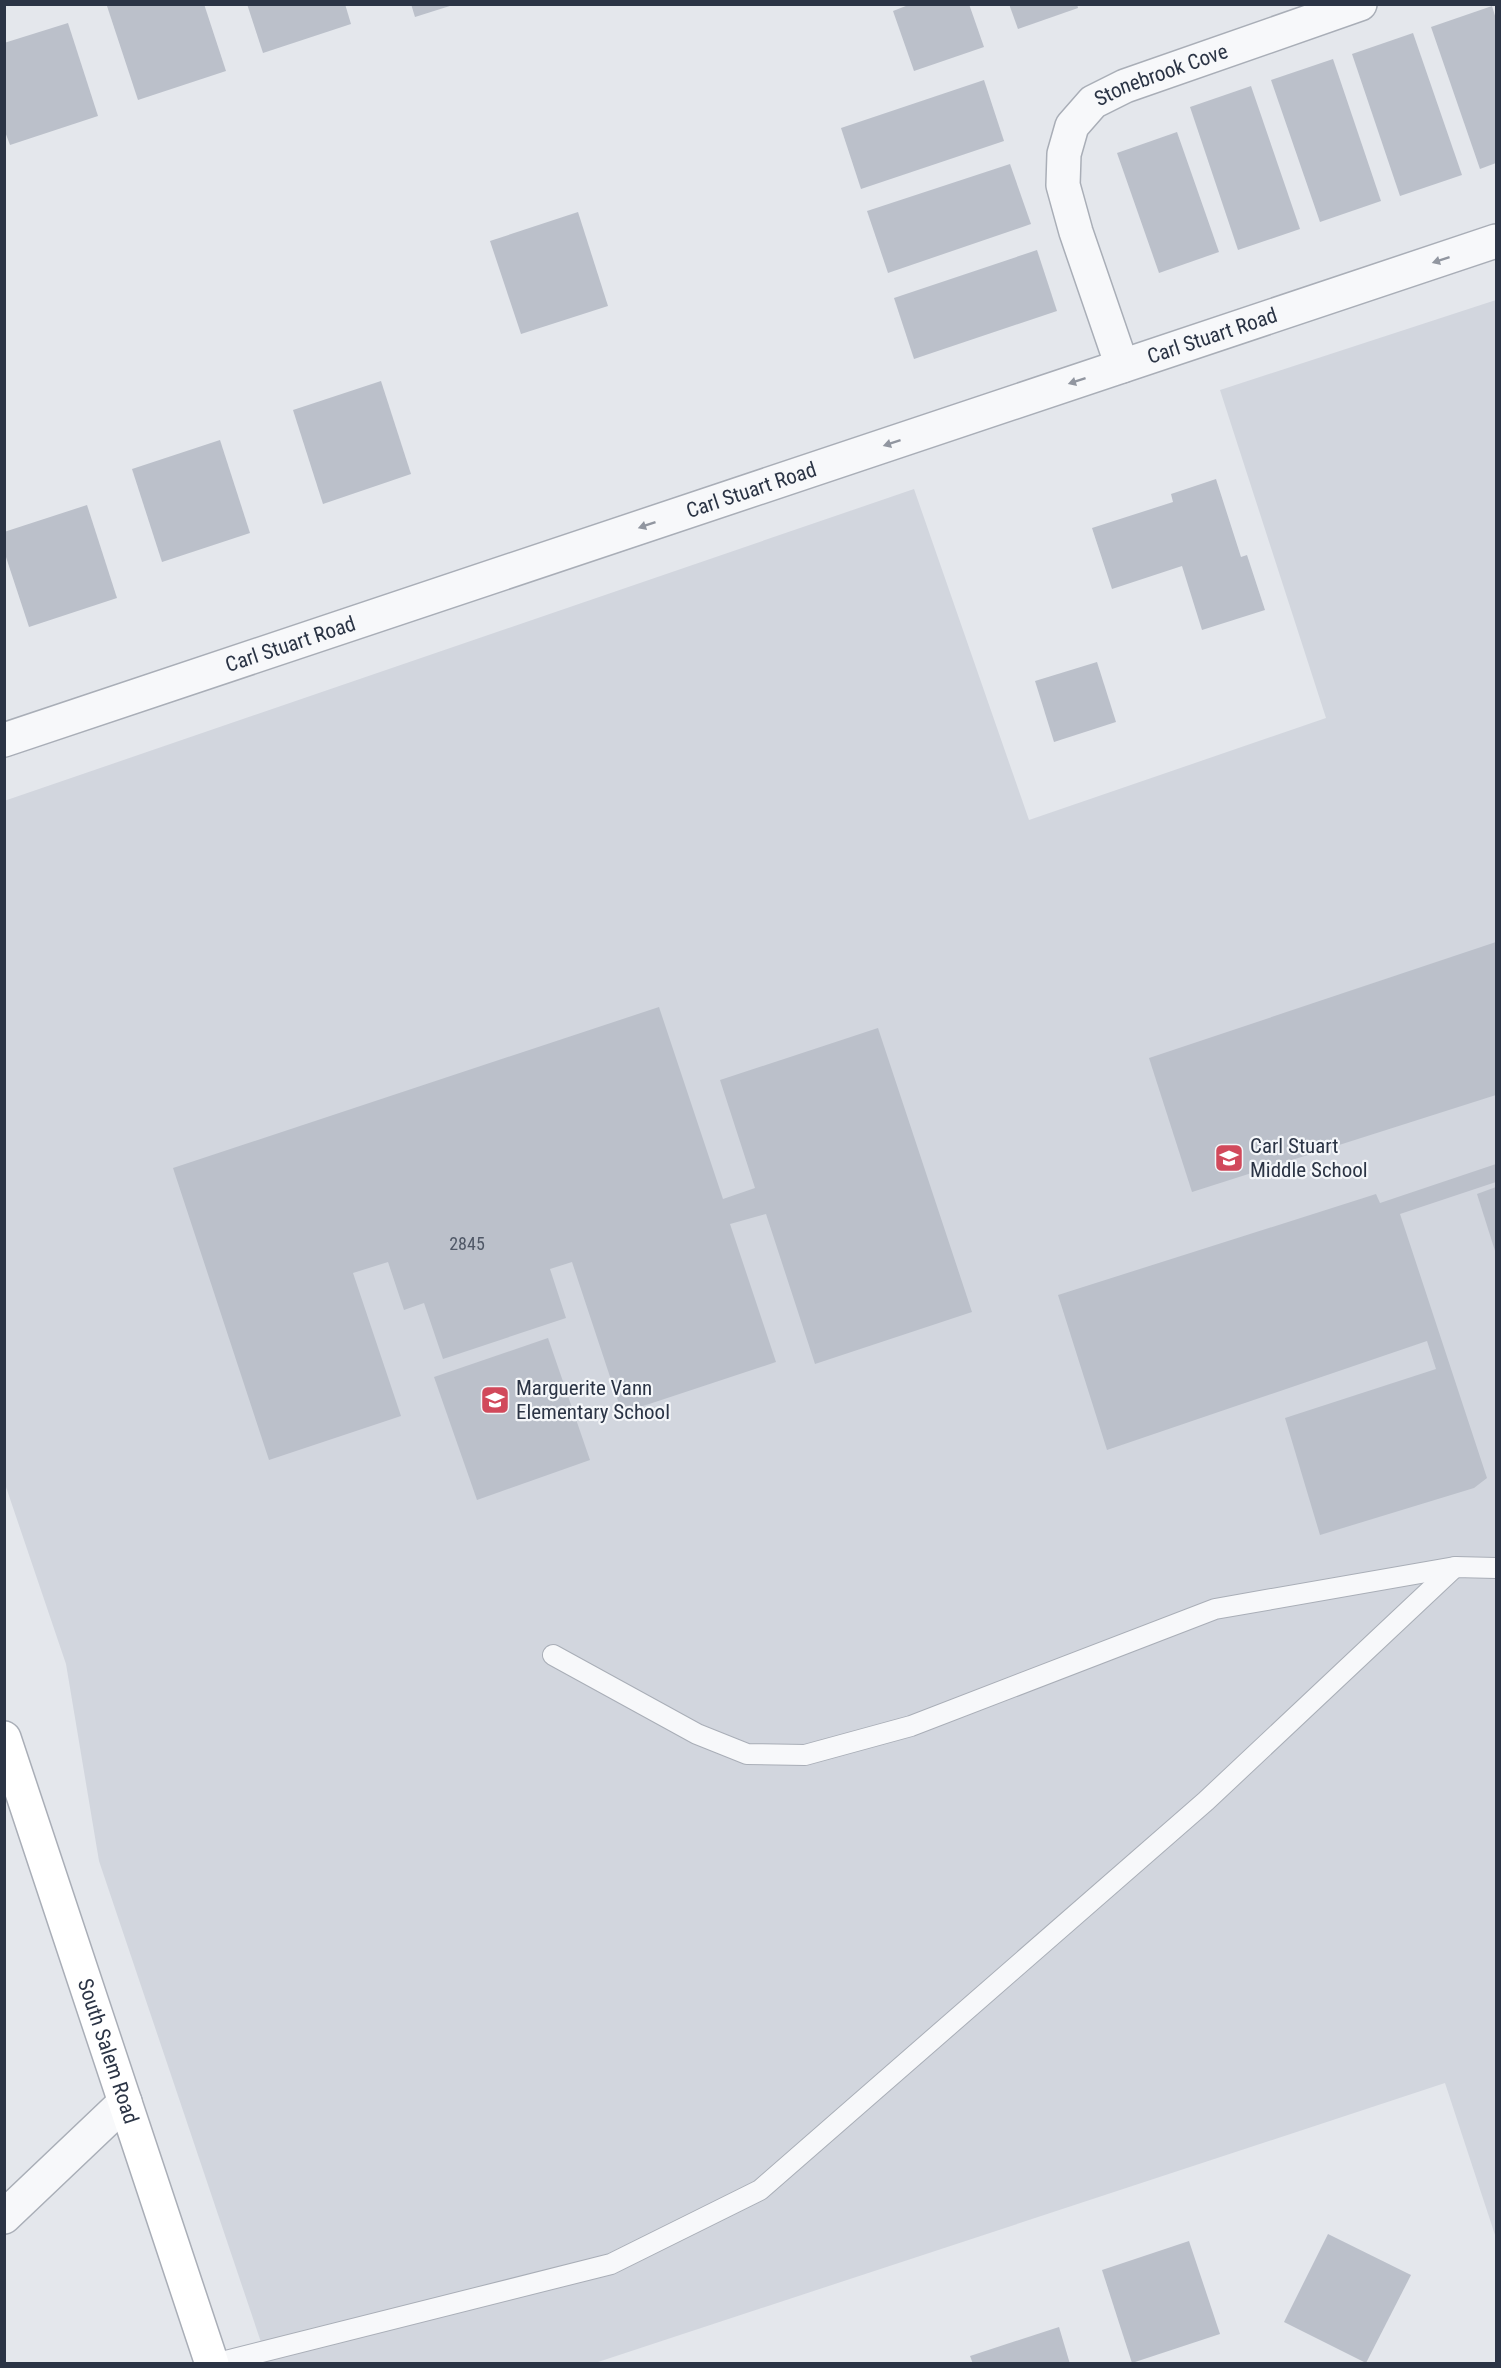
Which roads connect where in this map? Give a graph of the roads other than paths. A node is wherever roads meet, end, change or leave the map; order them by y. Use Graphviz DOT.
graph roads {
  1 [pos="1360,4"];
  2 [pos="1497,241"];
  3 [pos="1122,366"];
  4 [pos="4,740"];
  5 [pos="1455,1567"];
  6 [pos="1497,1568"];
  7 [pos="553,1655"];
  8 [pos="7,1757"];
  9 [pos="125,2102"];
  10 [pos="4,2217"];
  11 [pos="213,2364"];
  1 -- 3 [label="street, Stonebrook Cove"];
  2 -- 3 [label="street, Carl Stuart Road, one-way"];
  3 -- 4 [label="street, Carl Stuart Road, one-way"];
  5 -- 6 [label="lane"];
  5 -- 7 [label="lane"];
  5 -- 11 [label="lane"];
  8 -- 9 [label="main road, South Salem Road"];
  9 -- 10 [label="street"];
  9 -- 11 [label="main road, South Salem Road"];
}
